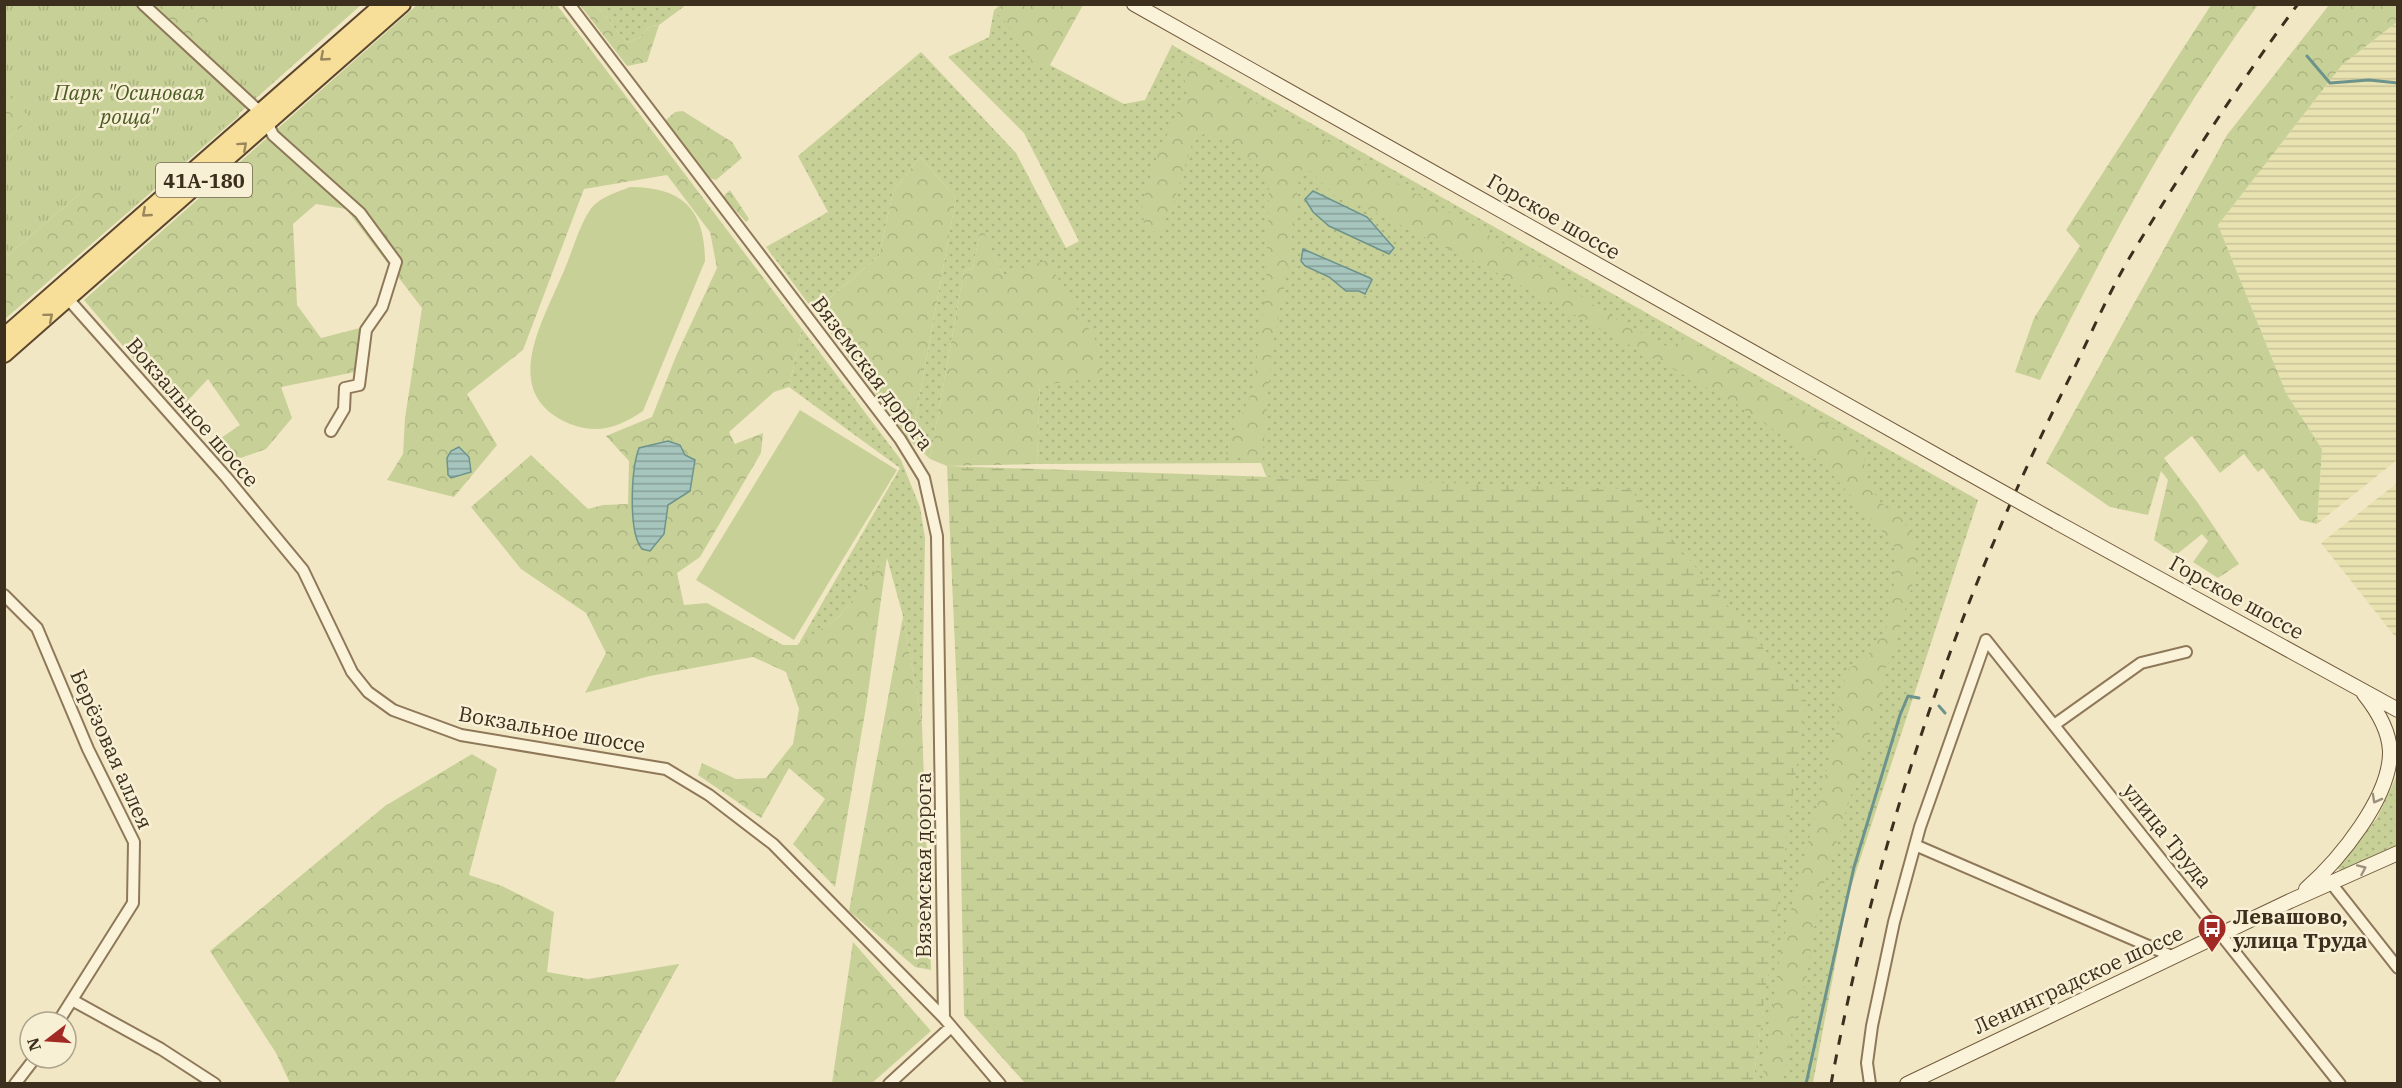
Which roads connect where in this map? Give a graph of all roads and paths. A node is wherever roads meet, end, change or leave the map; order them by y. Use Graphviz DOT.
graph roads {
  1 [pos="143,4"];
  2 [pos="384,4"];
  3 [pos="402,4"];
  4 [pos="569,4"];
  5 [pos="1134,4"];
  6 [pos="264,118"];
  7 [pos="69,300"];
  8 [pos="4,338"];
  9 [pos="4,354"];
  10 [pos="331,431"];
  11 [pos="4,595"];
  12 [pos="2186,652"];
  13 [pos="2359,688"];
  14 [pos="2397,710"];
  15 [pos="2054,725"];
  16 [pos="2397,730"];
  17 [pos="2390,749"];
  18 [pos="1915,845"];
  19 [pos="2397,853"];
  20 [pos="2331,883"];
  21 [pos="2290,901"];
  22 [pos="2221,934"];
  23 [pos="2174,957"];
  24 [pos="2397,966"];
  25 [pos="72,1000"];
  26 [pos="66,1010"];
  27 [pos="944,1018"];
  28 [pos="951,1027"];
  29 [pos="25,1070"];
  30 [pos="15,1083"];
  31 [pos="215,1083"];
  32 [pos="889,1083"];
  33 [pos="1000,1083"];
  34 [pos="1870,1083"];
  35 [pos="1907,1083"];
  36 [pos="2340,1083"];
  1 -- 6 [label="street"];
  2 -- 6 [label="main road, 41А-180, one-way"];
  3 -- 6 [label="main road, 41А-180"];
  4 -- 27 [label="street, Вяземская дорога"];
  5 -- 13 [label="main road, Горское шоссе, bridge"];
  7 -- 6 [label="main road, 41А-180, one-way"];
  6 -- 8 [label="main road, 41А-180, one-way"];
  6 -- 10 [label="street"];
  9 -- 7 [label="main road, 41А-180, one-way"];
  7 -- 27 [label="street, Вокзальное шоссе"];
  11 -- 25 [label="street, Берёзовая аллея"];
  12 -- 15 [label="street"];
  13 -- 14 [label="main road, Горское шоссе"];
  13 -- 17 [label="main road"];
  15 -- 18 [label="street, улица Труда"];
  15 -- 22 [label="street, улица Труда"];
  16 -- 17 [label="main road"];
  17 -- 21 [label="main road, one-way"];
  18 -- 23 [label="street"];
  18 -- 34 [label="street"];
  20 -- 19 [label="main road, Ленинградское шоссе, one-way"];
  20 -- 21 [label="main road, Ленинградское шоссе"];
  20 -- 24 [label="street"];
  21 -- 22 [label="main road, Ленинградское шоссе"];
  22 -- 23 [label="main road, Ленинградское шоссе"];
  22 -- 36 [label="street, улица Труда"];
  23 -- 35 [label="main road, Ленинградское шоссе"];
  25 -- 26 [label="street, Берёзовая аллея"];
  25 -- 31 [label="street"];
  27 -- 28 [label="street, Вокзальное шоссе"];
  28 -- 32 [label="street"];
  28 -- 33 [label="street, Вокзальное шоссе"];
  29 -- 30 [label="street"];
}
